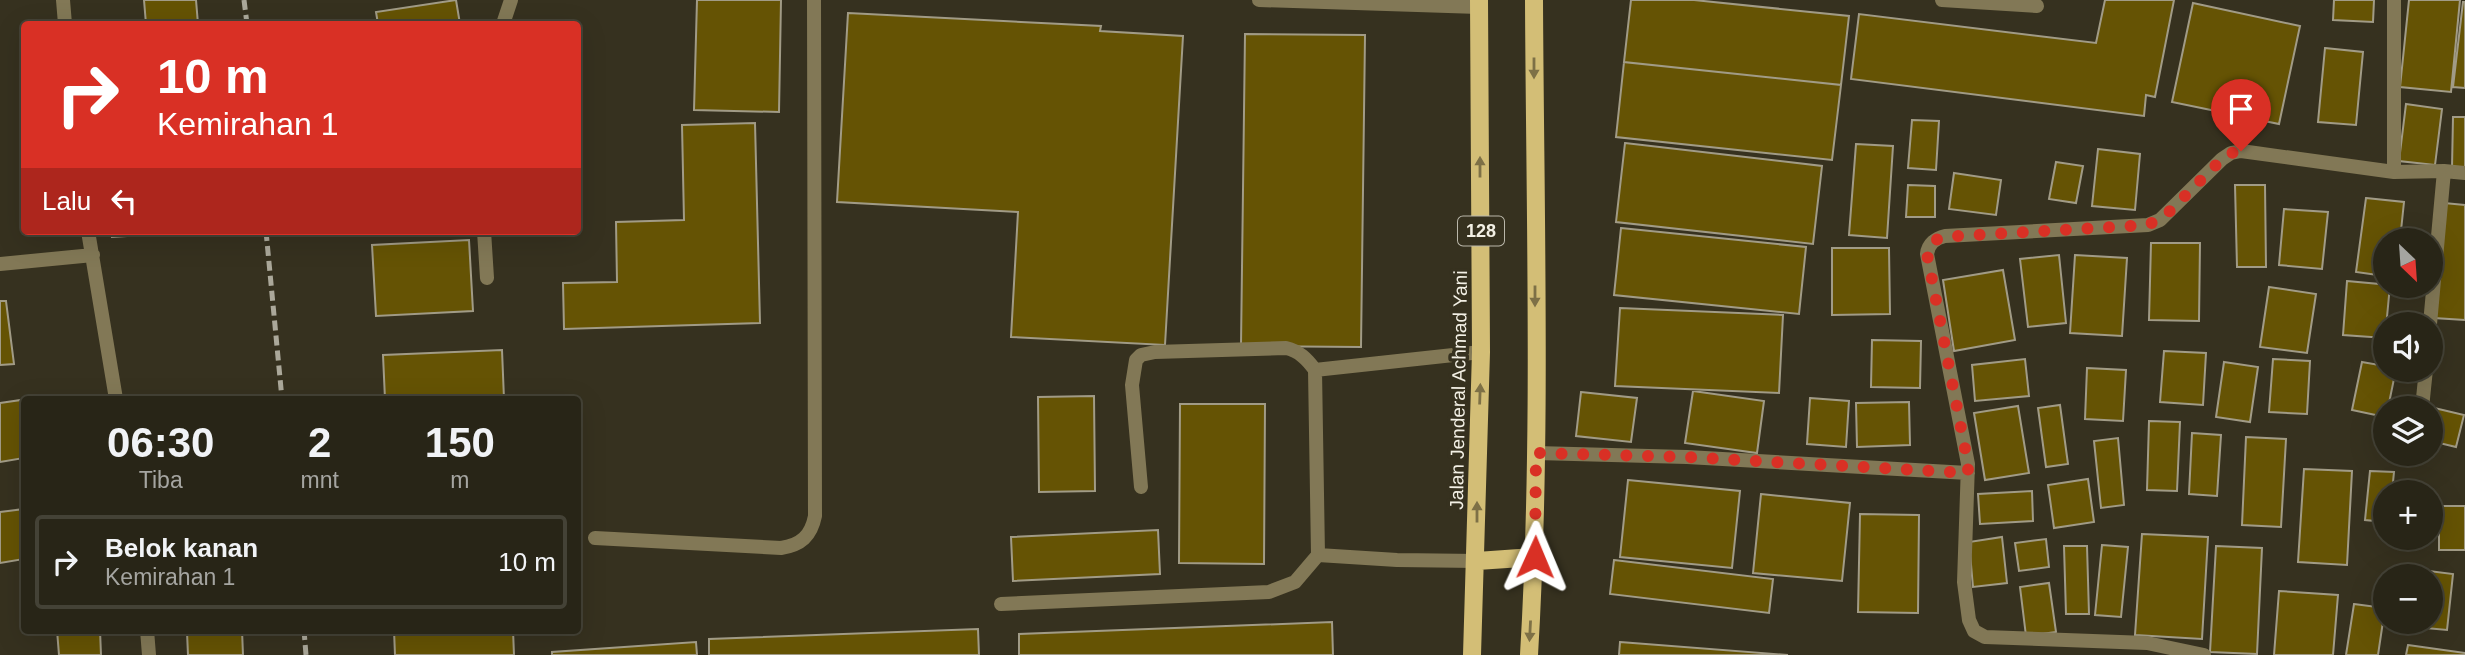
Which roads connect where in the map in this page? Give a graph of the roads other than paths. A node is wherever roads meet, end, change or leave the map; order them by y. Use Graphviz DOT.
graph roads {
  1 [pos="63,0"];
  2 [pos="511,0"];
  3 [pos="814,0"];
  4 [pos="1259,0"];
  5 [pos="1534,0"];
  6 [pos="1942,0"];
  7 [pos="2394,0"];
  8 [pos="1479,3"];
  9 [pos="2038,6"];
  10 [pos="65,21"];
  11 [pos="504,21"];
  12 [pos="2444,171"];
  13 [pos="2394,172"];
  14 [pos="2465,173"];
  15 [pos="89,235"];
  16 [pos="484,235"];
  17 [pos="93,255"];
  18 [pos="0,264"];
  19 [pos="487,278"];
  20 [pos="2431,312"];
  21 [pos="1481,352"];
  22 [pos="1315,370"];
  23 [pos="116,396"];
  24 [pos="1536,453"];
  25 [pos="1968,473"];
  26 [pos="1140,487"];
  27 [pos="595,538"];
  28 [pos="1318,555"];
  29 [pos="1535,557"];
  30 [pos="1477,561"];
  31 [pos="1000,604"];
  32 [pos="147,634"];
  33 [pos="2147,649"];
  34 [pos="149,655"];
  35 [pos="1472,655"];
  36 [pos="1529,655"];
  37 [pos="2204,655"];
  1 -- 10 [label="street"];
  2 -- 11 [label="street"];
  3 -- 27 [label="street"];
  4 -- 8 [label="street"];
  5 -- 24 [label="main road, one-way"];
  6 -- 9 [label="street"];
  7 -- 13 [label="street"];
  21 -- 8 [label="main road, Jalan Jenderal Achmad Yani / 128, one-way"];
  12 -- 13 [label="street"];
  12 -- 14 [label="street"];
  12 -- 20 [label="street"];
  13 -- 25 [label="street"];
  15 -- 17 [label="street"];
  16 -- 19 [label="street"];
  17 -- 18 [label="street"];
  17 -- 23 [label="street"];
  21 -- 22 [label="street"];
  30 -- 21 [label="main road, Jalan Jenderal Achmad Yani / 128, one-way"];
  22 -- 26 [label="street"];
  22 -- 28 [label="street"];
  24 -- 25 [label="street"];
  24 -- 29 [label="main road"];
  25 -- 33 [label="street"];
  28 -- 30 [label="street"];
  28 -- 31 [label="street"];
  29 -- 30 [label="main road"];
  29 -- 36 [label="main road, one-way"];
  30 -- 35 [label="main road, Jalan Jenderal Achmad Yani / 128"];
  32 -- 34 [label="street"];
  33 -- 37 [label="street"];
}
